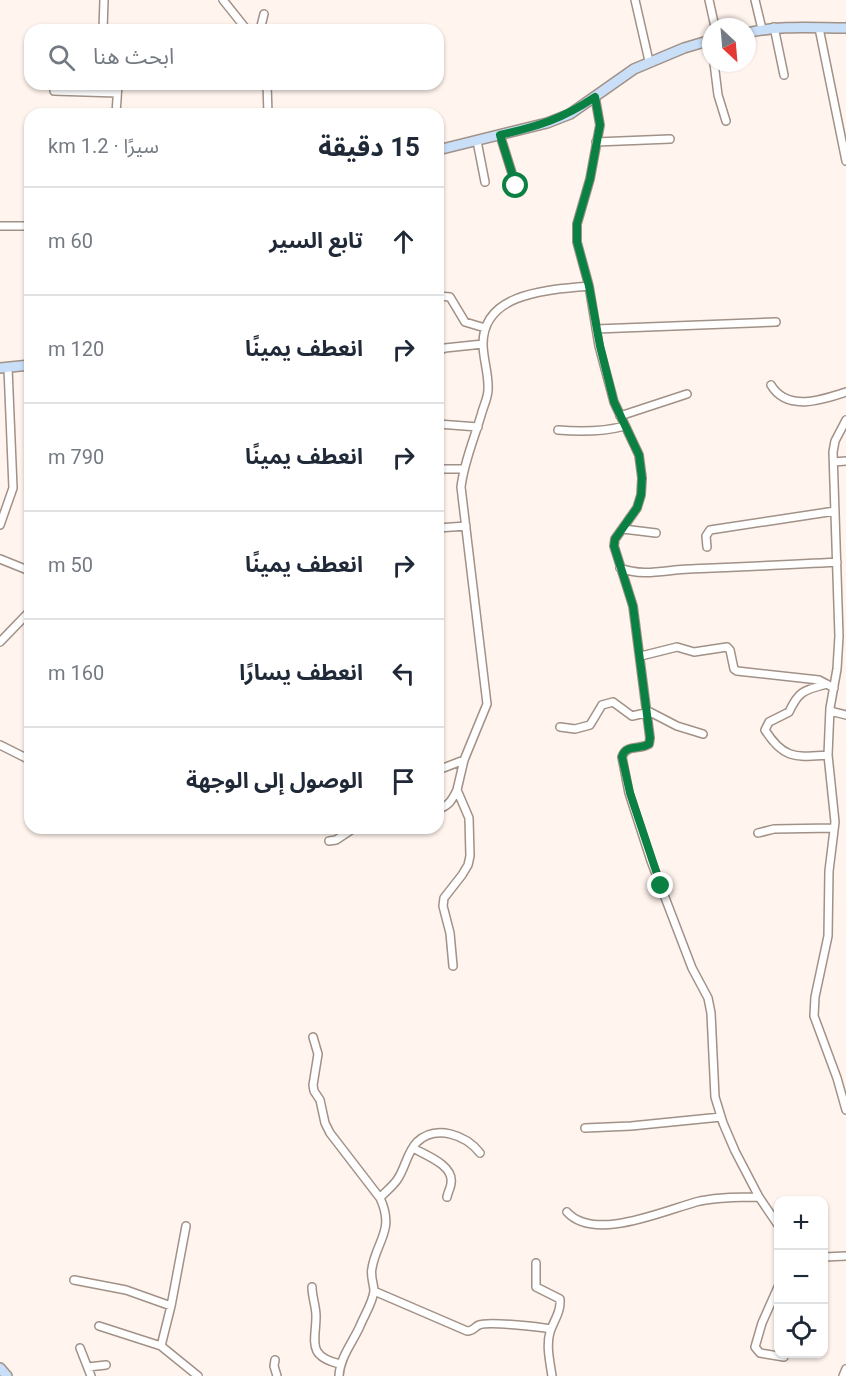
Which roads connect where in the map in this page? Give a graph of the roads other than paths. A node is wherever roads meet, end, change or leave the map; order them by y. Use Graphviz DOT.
graph roads {
  1 [pos="104,0"];
  2 [pos="223,0"];
  3 [pos="634,0"];
  4 [pos="709,0"];
  5 [pos="755,0"];
  6 [pos="264,14"];
  7 [pos="713,18"];
  8 [pos="103,24"];
  9 [pos="242,24"];
  10 [pos="262,24"];
  11 [pos="774,27"];
  12 [pos="819,28"];
  13 [pos="846,28"];
  14 [pos="762,29"];
  15 [pos="756,31"];
  16 [pos="702,43"];
  17 [pos="649,61"];
  18 [pos="715,72"];
  19 [pos="784,75"];
  20 [pos="117,90"];
  21 [pos="267,90"];
  22 [pos="54,91"];
  23 [pos="117,93"];
  24 [pos="595,97"];
  25 [pos="116,108"];
  26 [pos="268,108"];
  27 [pos="726,121"];
  28 [pos="500,135"];
  29 [pos="670,139"];
  30 [pos="477,141"];
  31 [pos="596,142"];
  32 [pos="444,149"];
  33 [pos="846,161"];
  34 [pos="485,182"];
  35 [pos="516,186"];
  36 [pos="0,226"];
  37 [pos="24,226"];
  38 [pos="589,286"];
  39 [pos="444,296"];
  40 [pos="776,322"];
  41 [pos="485,328"];
  42 [pos="596,329"];
  43 [pos="483,344"];
  44 [pos="444,348"];
  45 [pos="24,366"];
  46 [pos="4,368"];
  47 [pos="771,385"];
  48 [pos="846,392"];
  49 [pos="687,394"];
  50 [pos="620,416"];
  51 [pos="846,420"];
  52 [pos="444,424"];
  53 [pos="625,426"];
  54 [pos="478,427"];
  55 [pos="558,430"];
  56 [pos="846,461"];
  57 [pos="834,462"];
  58 [pos="444,469"];
  59 [pos="463,469"];
  60 [pos="835,511"];
  61 [pos="0,525"];
  62 [pos="466,526"];
  63 [pos="444,528"];
  64 [pos="623,529"];
  65 [pos="656,533"];
  66 [pos="707,547"];
  67 [pos="0,559"];
  68 [pos="837,562"];
  69 [pos="620,568"];
  70 [pos="24,569"];
  71 [pos="24,617"];
  72 [pos="0,642"];
  73 [pos="641,656"];
  74 [pos="831,686"];
  75 [pos="830,711"];
  76 [pos="648,713"];
  77 [pos="846,715"];
  78 [pos="560,727"];
  79 [pos="703,734"];
  80 [pos="0,745"];
  81 [pos="828,755"];
  82 [pos="24,757"];
  83 [pos="464,760"];
  84 [pos="444,768"];
  85 [pos="457,790"];
  86 [pos="444,807"];
  87 [pos="834,828"];
  88 [pos="758,833"];
  89 [pos="345,834"];
  90 [pos="329,841"];
  91 [pos="453,966"];
  92 [pos="313,1037"];
  93 [pos="846,1110"];
  94 [pos="721,1117"];
  95 [pos="585,1128"];
  96 [pos="413,1148"];
  97 [pos="480,1153"];
  98 [pos="447,1197"];
  99 [pos="759,1197"];
  100 [pos="380,1198"];
  101 [pos="567,1212"];
  102 [pos="774,1219"];
  103 [pos="186,1226"];
  104 [pos="846,1256"];
  105 [pos="828,1258"];
  106 [pos="536,1263"];
  107 [pos="74,1280"];
  108 [pos="312,1287"];
  109 [pos="374,1291"];
  110 [pos="774,1296"];
  111 [pos="171,1306"];
  112 [pos="99,1326"];
  113 [pos="551,1329"];
  114 [pos="160,1346"];
  115 [pos="80,1348"];
  116 [pos="774,1355"];
  117 [pos="275,1360"];
  118 [pos="340,1364"];
  119 [pos="106,1365"];
  120 [pos="88,1367"];
  121 [pos="0,1368"];
  122 [pos="846,1370"];
  123 [pos="7,1376"];
  124 [pos="91,1376"];
  125 [pos="198,1376"];
  126 [pos="277,1376"];
  127 [pos="339,1376"];
  128 [pos="552,1376"];
  129 [pos="843,1376"];
  1 -- 8 [label="street"];
  2 -- 9 [label="street"];
  3 -- 17 [label="street"];
  4 -- 7 [label="street"];
  5 -- 14 [label="street"];
  6 -- 10 [label="street"];
  11 -- 12 [label="street"];
  11 -- 14 [label="street"];
  11 -- 19 [label="street"];
  12 -- 13 [label="street"];
  12 -- 33 [label="street"];
  14 -- 15 [label="street"];
  16 -- 17 [label="street"];
  17 -- 24 [label="street"];
  18 -- 27 [label="street"];
  20 -- 23 [label="street"];
  21 -- 26 [label="street"];
  22 -- 23 [label="street"];
  23 -- 25 [label="street"];
  24 -- 28 [label="street"];
  24 -- 31 [label="street"];
  28 -- 30 [label="street"];
  28 -- 35 [label="street"];
  29 -- 31 [label="street"];
  30 -- 32 [label="street"];
  30 -- 34 [label="street"];
  31 -- 38 [label="street"];
  36 -- 37 [label="street"];
  38 -- 41 [label="street"];
  38 -- 42 [label="street"];
  39 -- 41 [label="street"];
  40 -- 42 [label="street"];
  41 -- 43 [label="street"];
  42 -- 50 [label="street"];
  43 -- 44 [label="street"];
  43 -- 54 [label="street"];
  45 -- 46 [label="street"];
  46 -- 61 [label="street"];
  47 -- 48 [label="street"];
  49 -- 50 [label="street"];
  50 -- 53 [label="street"];
  51 -- 57 [label="street"];
  52 -- 54 [label="street"];
  53 -- 55 [label="street"];
  53 -- 64 [label="street"];
  54 -- 59 [label="street"];
  56 -- 57 [label="street"];
  57 -- 60 [label="street"];
  58 -- 59 [label="street"];
  59 -- 62 [label="street"];
  60 -- 66 [label="street"];
  60 -- 68 [label="street"];
  62 -- 63 [label="street"];
  62 -- 83 [label="street"];
  64 -- 65 [label="street"];
  64 -- 69 [label="street"];
  67 -- 70 [label="street"];
  68 -- 69 [label="street"];
  68 -- 74 [label="street"];
  69 -- 73 [label="street"];
  71 -- 72 [label="street"];
  73 -- 74 [label="street"];
  73 -- 76 [label="street"];
  74 -- 75 [label="street"];
  74 -- 81 [label="street"];
  75 -- 77 [label="street"];
  75 -- 81 [label="street"];
  76 -- 78 [label="street"];
  76 -- 79 [label="street"];
  76 -- 94 [label="street"];
  80 -- 82 [label="street"];
  81 -- 87 [label="street"];
  83 -- 84 [label="street"];
  83 -- 85 [label="street"];
  85 -- 86 [label="street"];
  85 -- 91 [label="street"];
  87 -- 88 [label="street"];
  87 -- 93 [label="street"];
  89 -- 90 [label="street"];
  92 -- 100 [label="street"];
  94 -- 95 [label="street"];
  94 -- 99 [label="street"];
  96 -- 97 [label="street"];
  96 -- 98 [label="street"];
  96 -- 100 [label="street"];
  99 -- 101 [label="street"];
  99 -- 102 [label="street"];
  100 -- 109 [label="street"];
  103 -- 111 [label="street"];
  104 -- 105 [label="street"];
  106 -- 113 [label="street"];
  107 -- 111 [label="street"];
  108 -- 118 [label="street"];
  109 -- 113 [label="street"];
  109 -- 118 [label="street"];
  110 -- 116 [label="street"];
  111 -- 114 [label="street"];
  112 -- 114 [label="street"];
  113 -- 128 [label="street"];
  114 -- 125 [label="street"];
  115 -- 120 [label="street"];
  117 -- 126 [label="street"];
  118 -- 127 [label="street"];
  119 -- 120 [label="street"];
  120 -- 124 [label="street"];
  121 -- 123 [label="street"];
  122 -- 129 [label="street"];
}
